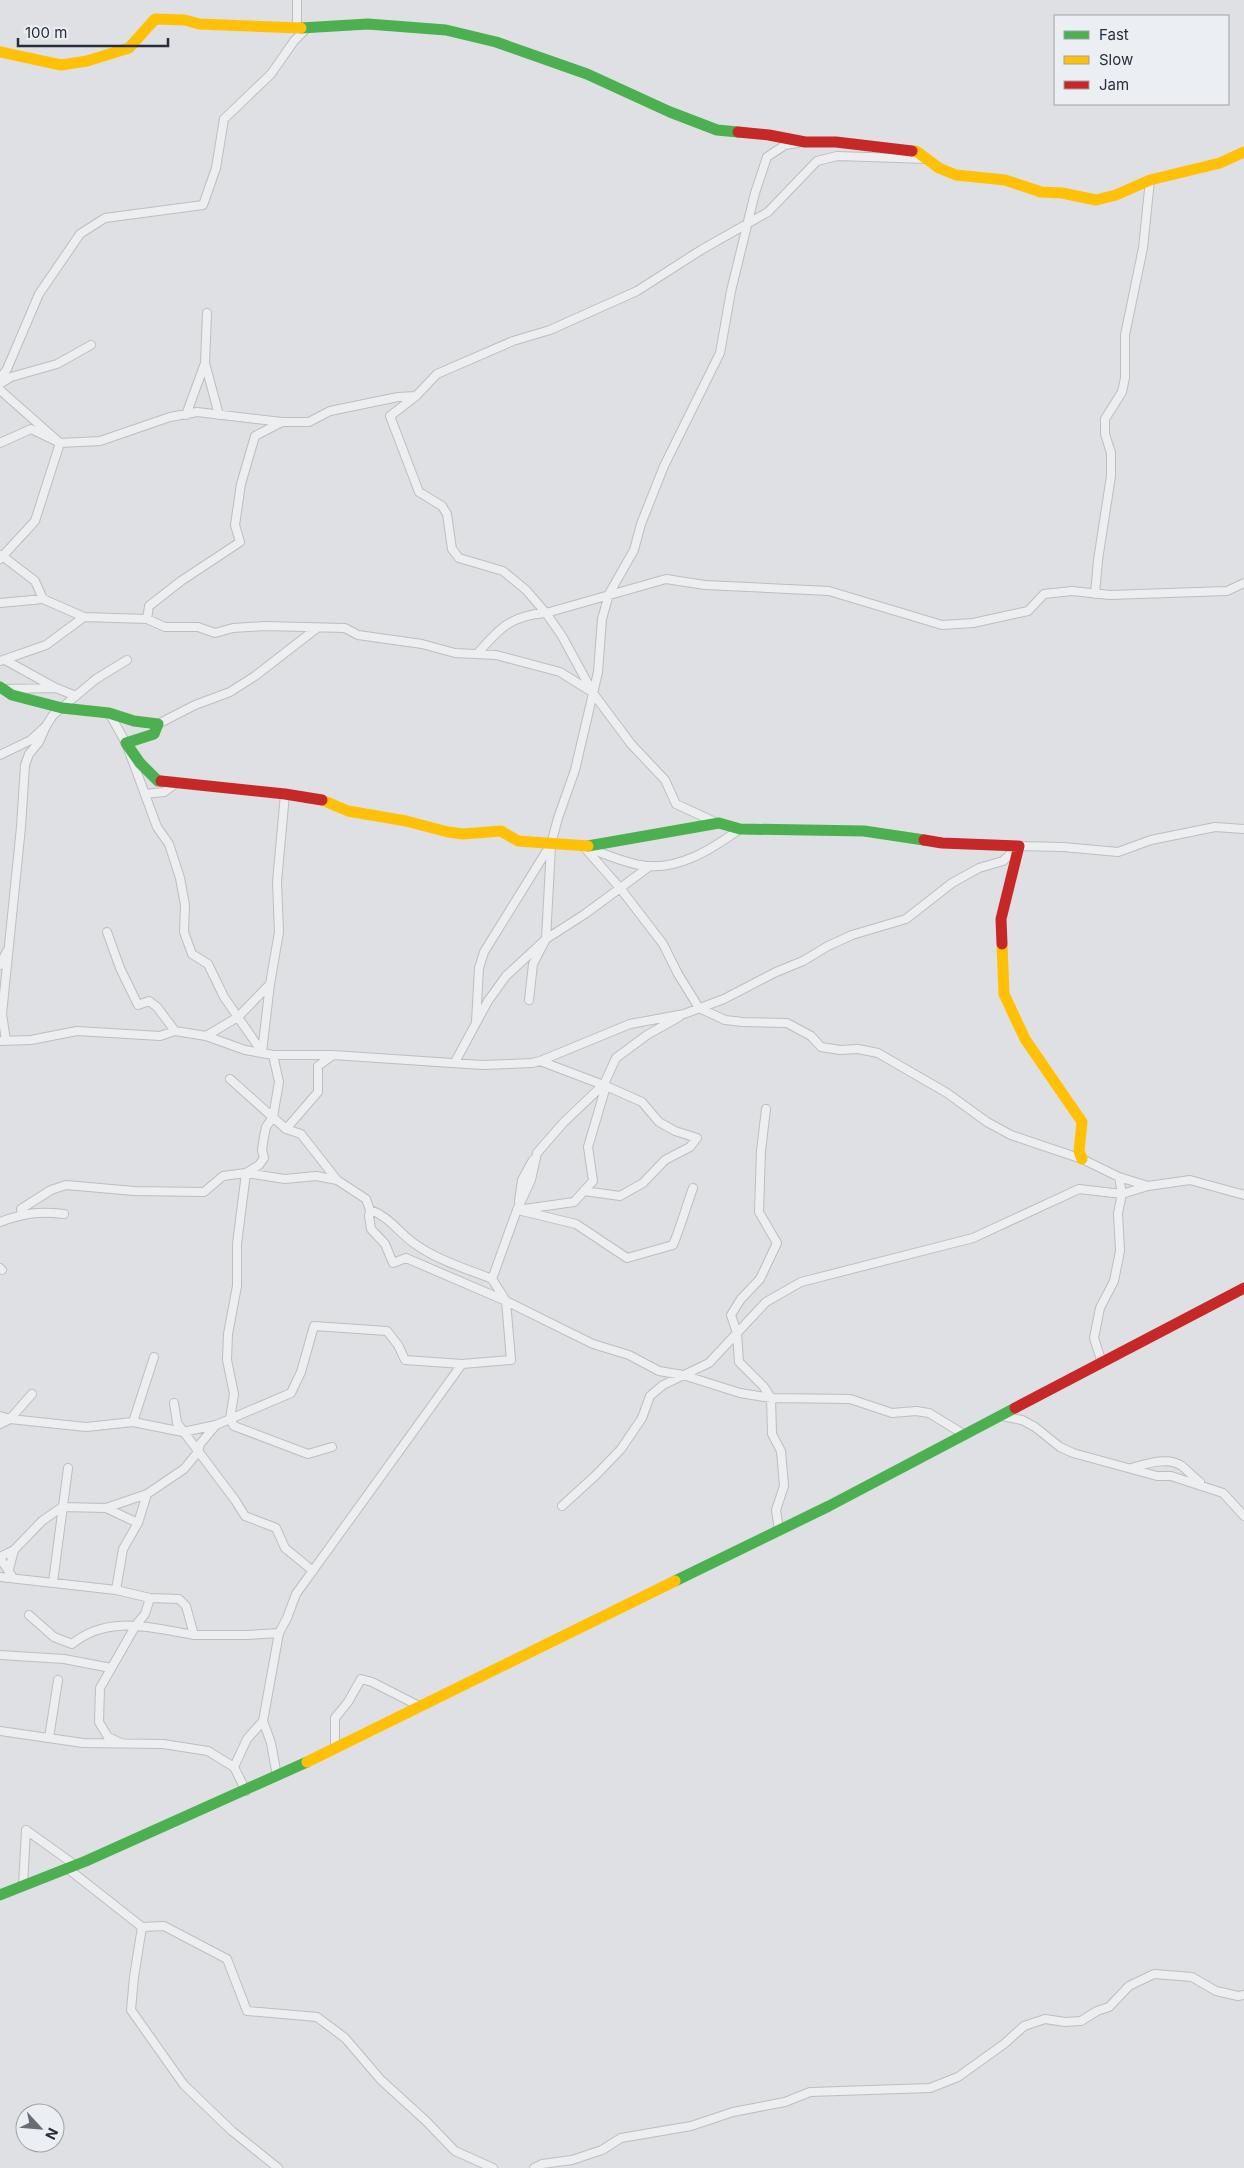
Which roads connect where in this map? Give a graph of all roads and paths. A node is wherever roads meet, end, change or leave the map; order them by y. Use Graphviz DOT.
graph roads {
  1 [pos="297,0"];
  2 [pos="302,28"];
  3 [pos="0,52"];
  4 [pos="805,142"];
  5 [pos="1244,152"];
  6 [pos="927,159"];
  7 [pos="1150,180"];
  8 [pos="748,223"];
  9 [pos="207,313"];
  10 [pos="91,345"];
  11 [pos="205,363"];
  12 [pos="0,379"];
  13 [pos="0,384"];
  14 [pos="0,390"];
  15 [pos="416,396"];
  16 [pos="186,415"];
  17 [pos="220,415"];
  18 [pos="282,422"];
  19 [pos="0,443"];
  20 [pos="60,443"];
  21 [pos="1,557"];
  22 [pos="1244,583"];
  23 [pos="609,594"];
  24 [pos="1095,594"];
  25 [pos="43,600"];
  26 [pos="0,603"];
  27 [pos="546,613"];
  28 [pos="84,617"];
  29 [pos="147,619"];
  30 [pos="318,628"];
  31 [pos="477,654"];
  32 [pos="2,660"];
  33 [pos="127,660"];
  34 [pos="2,688"];
  35 [pos="56,688"];
  36 [pos="593,693"];
  37 [pos="76,696"];
  38 [pos="62,708"];
  39 [pos="109,713"];
  40 [pos="158,724"];
  41 [pos="46,726"];
  42 [pos="126,743"];
  43 [pos="0,755"];
  44 [pos="176,783"];
  45 [pos="145,794"];
  46 [pos="286,794"];
  47 [pos="719,823"];
  48 [pos="740,829"];
  49 [pos="1244,829"];
  50 [pos="551,844"];
  51 [pos="1019,846"];
  52 [pos="584,847"];
  53 [pos="650,866"];
  54 [pos="620,888"];
  55 [pos="107,932"];
  56 [pos="546,939"];
  57 [pos="10,945"];
  58 [pos="0,965"];
  59 [pos="270,984"];
  60 [pos="529,1000"];
  61 [pos="699,1008"];
  62 [pos="684,1014"];
  63 [pos="238,1017"];
  64 [pos="476,1022"];
  65 [pos="175,1031"];
  66 [pos="206,1036"];
  67 [pos="3,1040"];
  68 [pos="262,1052"];
  69 [pos="273,1055"];
  70 [pos="334,1056"];
  71 [pos="540,1061"];
  72 [pos="455,1062"];
  73 [pos="230,1079"];
  74 [pos="605,1085"];
  75 [pos="766,1109"];
  76 [pos="273,1118"];
  77 [pos="286,1128"];
  78 [pos="1082,1159"];
  79 [pos="246,1174"];
  80 [pos="1119,1177"];
  81 [pos="337,1180"];
  82 [pos="1148,1186"];
  83 [pos="694,1188"];
  84 [pos="584,1191"];
  85 [pos="1122,1194"];
  86 [pos="1244,1195"];
  87 [pos="370,1210"];
  88 [pos="518,1210"];
  89 [pos="22,1214"];
  90 [pos="64,1214"];
  91 [pos="0,1222"];
  92 [pos="492,1279"];
  93 [pos="1244,1288"];
  94 [pos="506,1301"];
  95 [pos="737,1333"];
  96 [pos="154,1357"];
  97 [pos="1102,1363"];
  98 [pos="462,1364"];
  99 [pos="683,1375"];
  100 [pos="32,1394"];
  101 [pos="770,1398"];
  102 [pos="174,1403"];
  103 [pos="0,1416"];
  104 [pos="1002,1416"];
  105 [pos="10,1419"];
  106 [pos="230,1419"];
  107 [pos="133,1422"];
  108 [pos="0,1424"];
  109 [pos="216,1425"];
  110 [pos="183,1432"];
  111 [pos="965,1435"];
  112 [pos="332,1448"];
  113 [pos="198,1452"];
  114 [pos="68,1468"];
  115 [pos="1131,1469"];
  116 [pos="1205,1486"];
  117 [pos="147,1494"];
  118 [pos="562,1506"];
  119 [pos="62,1508"];
  120 [pos="106,1508"];
  121 [pos="1244,1516"];
  122 [pos="138,1523"];
  123 [pos="779,1530"];
  124 [pos="14,1550"];
  125 [pos="0,1558"];
  126 [pos="9,1569"];
  127 [pos="313,1571"];
  128 [pos="0,1577"];
  129 [pos="13,1578"];
  130 [pos="53,1582"];
  131 [pos="116,1590"];
  132 [pos="150,1598"];
  133 [pos="29,1615"];
  134 [pos="136,1624"];
  135 [pos="278,1632"];
  136 [pos="194,1635"];
  137 [pos="0,1655"];
  138 [pos="111,1668"];
  139 [pos="58,1680"];
  140 [pos="419,1706"];
  141 [pos="263,1721"];
  142 [pos="0,1731"];
  143 [pos="49,1738"];
  144 [pos="125,1745"];
  145 [pos="335,1748"];
  146 [pos="234,1768"];
  147 [pos="277,1776"];
  148 [pos="246,1791"];
  149 [pos="71,1866"];
  150 [pos="23,1886"];
  151 [pos="0,1895"];
  152 [pos="142,1927"];
  153 [pos="1244,1995"];
  154 [pos="278,2168"];
  155 [pos="493,2168"];
  156 [pos="534,2168"];
  1 -- 2 [label="street"];
  2 -- 3 [label="main road"];
  2 -- 4 [label="main road"];
  2 -- 12 [label="street"];
  4 -- 6 [label="main road"];
  4 -- 8 [label="street"];
  5 -- 7 [label="main road"];
  6 -- 7 [label="main road"];
  6 -- 8 [label="street"];
  7 -- 24 [label="street"];
  8 -- 15 [label="street"];
  8 -- 23 [label="street"];
  9 -- 11 [label="street"];
  10 -- 13 [label="street"];
  11 -- 16 [label="street"];
  11 -- 17 [label="street"];
  14 -- 20 [label="street"];
  15 -- 18 [label="street"];
  15 -- 27 [label="street"];
  16 -- 17 [label="street"];
  16 -- 20 [label="street"];
  17 -- 18 [label="street"];
  18 -- 29 [label="street"];
  19 -- 20 [label="street"];
  20 -- 21 [label="street"];
  21 -- 25 [label="street"];
  22 -- 24 [label="street"];
  23 -- 24 [label="street"];
  23 -- 27 [label="street"];
  23 -- 36 [label="street"];
  25 -- 26 [label="street"];
  25 -- 28 [label="street"];
  27 -- 31 [label="street"];
  27 -- 36 [label="street"];
  28 -- 29 [label="street"];
  28 -- 32 [label="street"];
  29 -- 30 [label="street"];
  30 -- 31 [label="street"];
  30 -- 40 [label="street"];
  31 -- 36 [label="street"];
  32 -- 35 [label="street"];
  33 -- 37 [label="street"];
  34 -- 35 [label="street"];
  34 -- 38 [label="main road"];
  35 -- 37 [label="street"];
  36 -- 47 [label="street"];
  36 -- 50 [label="street"];
  37 -- 38 [label="street"];
  38 -- 39 [label="main road"];
  38 -- 41 [label="street"];
  39 -- 40 [label="main road"];
  39 -- 42 [label="street"];
  40 -- 42 [label="main road"];
  41 -- 43 [label="street"];
  41 -- 57 [label="street"];
  42 -- 44 [label="main road"];
  42 -- 45 [label="street"];
  44 -- 45 [label="street"];
  44 -- 46 [label="main road"];
  45 -- 63 [label="street"];
  46 -- 50 [label="main road"];
  46 -- 59 [label="street"];
  47 -- 48 [label="main road"];
  47 -- 52 [label="main road"];
  48 -- 51 [label="main road"];
  48 -- 53 [label="street"];
  49 -- 51 [label="street"];
  50 -- 52 [label="main road"];
  50 -- 56 [label="street"];
  50 -- 64 [label="street"];
  51 -- 61 [label="street"];
  51 -- 78 [label="main road"];
  52 -- 53 [label="street"];
  52 -- 54 [label="street"];
  53 -- 54 [label="street"];
  54 -- 56 [label="street"];
  54 -- 61 [label="street"];
  55 -- 65 [label="street"];
  56 -- 60 [label="street"];
  56 -- 64 [label="street"];
  57 -- 58 [label="street"];
  57 -- 67 [label="street"];
  59 -- 63 [label="street"];
  59 -- 68 [label="street"];
  61 -- 62 [label="street"];
  61 -- 78 [label="street"];
  62 -- 71 [label="street"];
  62 -- 74 [label="street"];
  63 -- 66 [label="street"];
  63 -- 68 [label="street"];
  64 -- 72 [label="street"];
  65 -- 66 [label="street"];
  65 -- 67 [label="street"];
  66 -- 68 [label="street"];
  68 -- 69 [label="street"];
  69 -- 70 [label="street"];
  69 -- 76 [label="street"];
  70 -- 72 [label="street"];
  70 -- 77 [label="street"];
  71 -- 72 [label="street"];
  71 -- 74 [label="street"];
  73 -- 76 [label="street"];
  74 -- 84 [label="street"];
  74 -- 84 [label="street"];
  74 -- 88 [label="street"];
  75 -- 95 [label="street"];
  76 -- 77 [label="street"];
  76 -- 79 [label="street"];
  77 -- 81 [label="street"];
  78 -- 80 [label="street"];
  79 -- 81 [label="street"];
  79 -- 89 [label="street"];
  79 -- 106 [label="street"];
  80 -- 82 [label="street"];
  80 -- 85 [label="street"];
  81 -- 87 [label="street"];
  82 -- 85 [label="street"];
  82 -- 86 [label="street"];
  83 -- 88 [label="street"];
  84 -- 88 [label="street"];
  85 -- 95 [label="street"];
  85 -- 97 [label="street"];
  87 -- 92 [label="street"];
  87 -- 94 [label="street"];
  88 -- 92 [label="street"];
  89 -- 90 [label="street"];
  89 -- 91 [label="street"];
  92 -- 94 [label="street"];
  93 -- 97 [label="main road"];
  94 -- 98 [label="street"];
  94 -- 99 [label="street"];
  95 -- 99 [label="street"];
  95 -- 101 [label="street"];
  96 -- 107 [label="street"];
  97 -- 104 [label="main road"];
  98 -- 106 [label="street"];
  98 -- 127 [label="street"];
  99 -- 101 [label="street"];
  99 -- 118 [label="street"];
  100 -- 105 [label="street"];
  101 -- 111 [label="street"];
  101 -- 123 [label="street"];
  102 -- 110 [label="street"];
  103 -- 105 [label="street"];
  104 -- 111 [label="main road"];
  104 -- 115 [label="street"];
  105 -- 107 [label="street"];
  105 -- 108 [label="street"];
  106 -- 109 [label="street"];
  106 -- 112 [label="street"];
  107 -- 110 [label="street"];
  109 -- 110 [label="street"];
  109 -- 113 [label="street"];
  110 -- 113 [label="street"];
  111 -- 123 [label="main road"];
  113 -- 117 [label="street"];
  113 -- 127 [label="street"];
  114 -- 119 [label="street"];
  115 -- 116 [label="street"];
  115 -- 116 [label="street"];
  116 -- 121 [label="street"];
  117 -- 120 [label="street"];
  117 -- 122 [label="street"];
  119 -- 120 [label="street"];
  119 -- 124 [label="street"];
  119 -- 130 [label="street"];
  120 -- 122 [label="street"];
  122 -- 131 [label="street"];
  123 -- 140 [label="main road"];
  124 -- 125 [label="street"];
  124 -- 126 [label="street"];
  125 -- 126 [label="street"];
  126 -- 129 [label="street"];
  127 -- 135 [label="street"];
  128 -- 129 [label="street"];
  129 -- 130 [label="street"];
  130 -- 131 [label="street"];
  131 -- 132 [label="street"];
  132 -- 134 [label="street"];
  132 -- 136 [label="street"];
  133 -- 134 [label="street"];
  134 -- 136 [label="street"];
  134 -- 138 [label="street"];
  135 -- 136 [label="street"];
  135 -- 141 [label="street"];
  137 -- 138 [label="street"];
  138 -- 144 [label="street"];
  139 -- 143 [label="street"];
  140 -- 145 [label="main road"];
  140 -- 145 [label="street"];
  141 -- 146 [label="street"];
  141 -- 147 [label="street"];
  142 -- 143 [label="street"];
  143 -- 144 [label="street"];
  144 -- 146 [label="street"];
  145 -- 147 [label="main road"];
  146 -- 148 [label="street"];
  147 -- 148 [label="main road"];
  148 -- 149 [label="main road"];
  149 -- 150 [label="main road"];
  149 -- 150 [label="street"];
  149 -- 152 [label="street"];
  150 -- 151 [label="main road"];
  152 -- 154 [label="street"];
  152 -- 155 [label="street"];
  153 -- 156 [label="street"];
}
